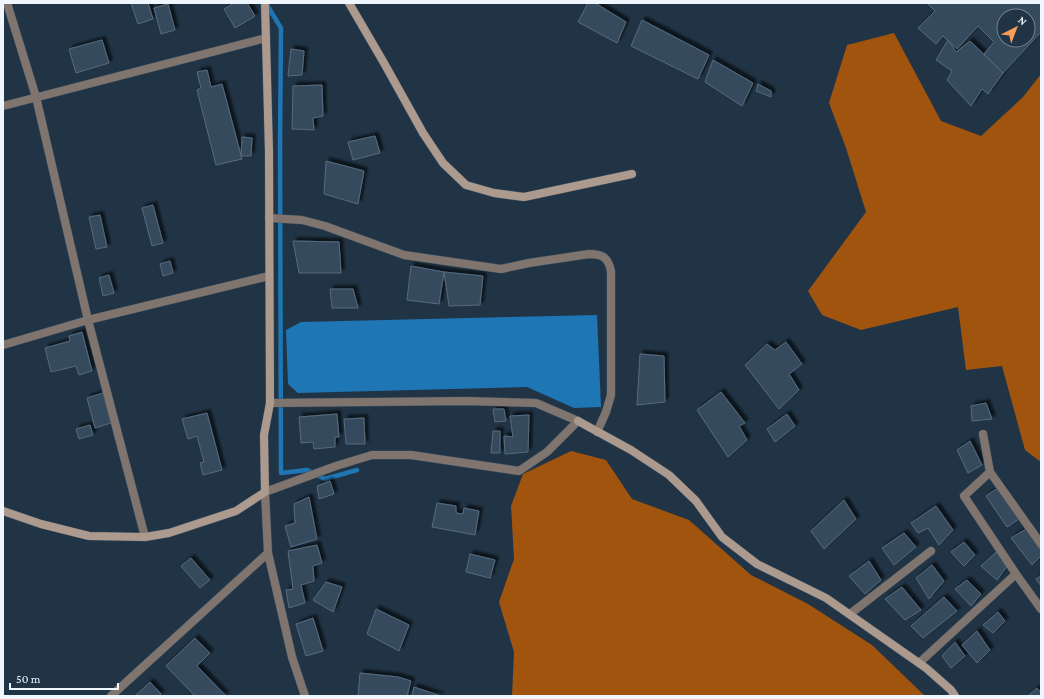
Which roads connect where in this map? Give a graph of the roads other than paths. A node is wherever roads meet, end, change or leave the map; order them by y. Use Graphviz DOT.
graph roads {
  1 [pos="7,3"];
  2 [pos="265,3"];
  3 [pos="348,3"];
  4 [pos="266,38"];
  5 [pos="36,97"];
  6 [pos="3,106"];
  7 [pos="632,174"];
  8 [pos="269,218"];
  9 [pos="269,276"];
  10 [pos="88,320"];
  11 [pos="3,345"];
  12 [pos="270,403"];
  13 [pos="578,421"];
  14 [pos="597,432"];
  15 [pos="983,434"];
  16 [pos="990,472"];
  17 [pos="265,492"];
  18 [pos="3,511"];
  19 [pos="144,537"];
  20 [pos="1041,544"];
  21 [pos="931,551"];
  22 [pos="268,553"];
  23 [pos="1016,574"];
  24 [pos="1041,608"];
  25 [pos="850,614"];
  26 [pos="919,663"];
  27 [pos="953,693"];
  28 [pos="111,696"];
  29 [pos="305,696"];
  30 [pos="959,696"];
  1 -- 5 [label="street"];
  2 -- 4 [label="street"];
  3 -- 7 [label="street"];
  4 -- 5 [label="street"];
  4 -- 8 [label="street"];
  5 -- 6 [label="street"];
  5 -- 10 [label="street"];
  8 -- 9 [label="street"];
  8 -- 14 [label="street"];
  9 -- 10 [label="street"];
  9 -- 12 [label="street"];
  10 -- 11 [label="street"];
  10 -- 19 [label="street"];
  12 -- 13 [label="street"];
  12 -- 17 [label="street"];
  13 -- 14 [label="street"];
  13 -- 17 [label="street"];
  14 -- 25 [label="street"];
  15 -- 16 [label="street"];
  16 -- 20 [label="street"];
  16 -- 23 [label="street"];
  17 -- 19 [label="street"];
  17 -- 22 [label="street"];
  18 -- 19 [label="street"];
  21 -- 25 [label="street"];
  22 -- 28 [label="street"];
  22 -- 29 [label="street"];
  23 -- 24 [label="street"];
  23 -- 26 [label="street"];
  25 -- 26 [label="street"];
  26 -- 27 [label="street"];
  27 -- 30 [label="street"];
}
